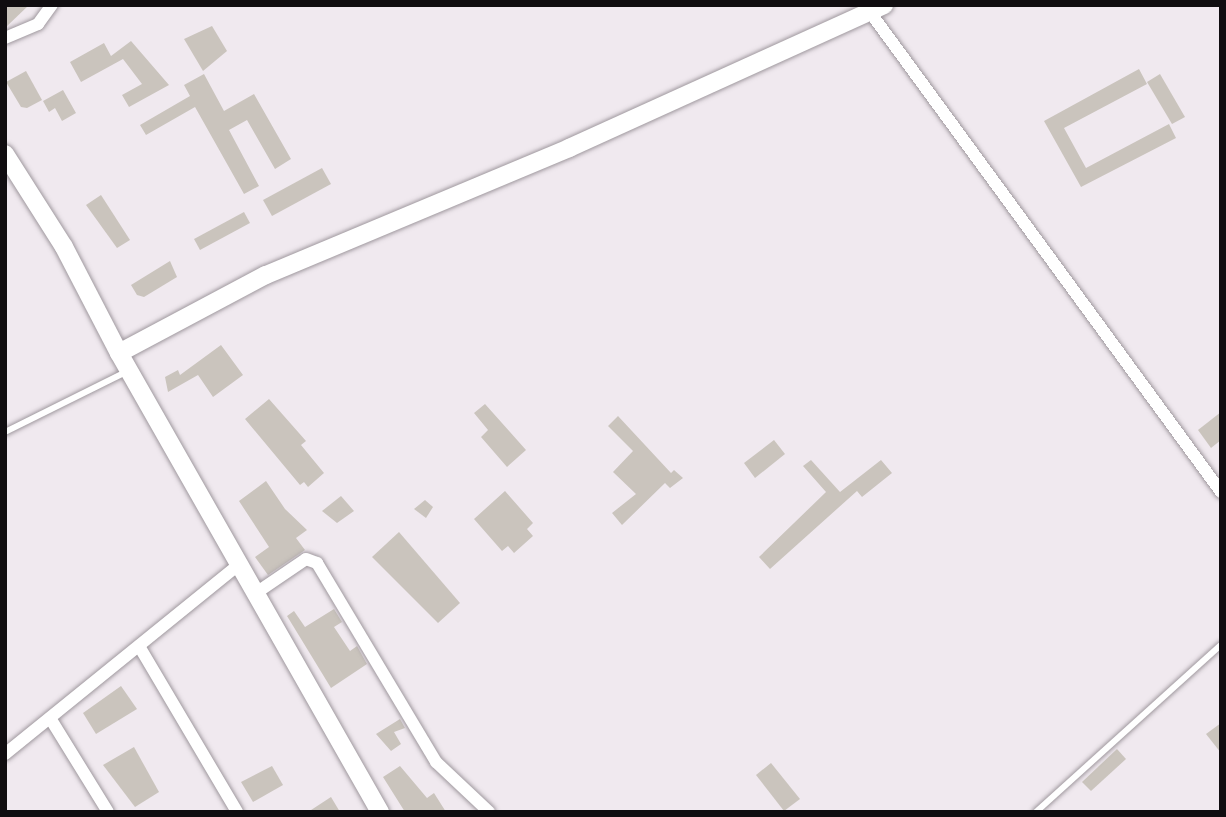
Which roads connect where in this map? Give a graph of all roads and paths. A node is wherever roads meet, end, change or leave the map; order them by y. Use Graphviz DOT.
graph roads {
  1 [pos="52,5"];
  2 [pos="877,9"];
  3 [pos="5,38"];
  4 [pos="5,154"];
  5 [pos="119,353"];
  6 [pos="129,370"];
  7 [pos="5,432"];
  8 [pos="1221,492"];
  9 [pos="240,564"];
  10 [pos="256,593"];
  11 [pos="1221,645"];
  12 [pos="139,646"];
  13 [pos="50,718"];
  14 [pos="5,754"];
  15 [pos="108,812"];
  16 [pos="237,812"];
  17 [pos="380,812"];
  18 [pos="489,812"];
  19 [pos="1036,812"];
  1 -- 3 [label="street"];
  2 -- 5 [label="street"];
  2 -- 8 [label="street"];
  4 -- 5 [label="street"];
  5 -- 6 [label="street"];
  6 -- 7 [label="lane"];
  6 -- 9 [label="street"];
  9 -- 10 [label="street"];
  9 -- 12 [label="street"];
  10 -- 17 [label="street"];
  10 -- 18 [label="street"];
  11 -- 19 [label="lane"];
  12 -- 13 [label="street"];
  12 -- 16 [label="street"];
  13 -- 14 [label="street"];
  13 -- 15 [label="street"];
}
